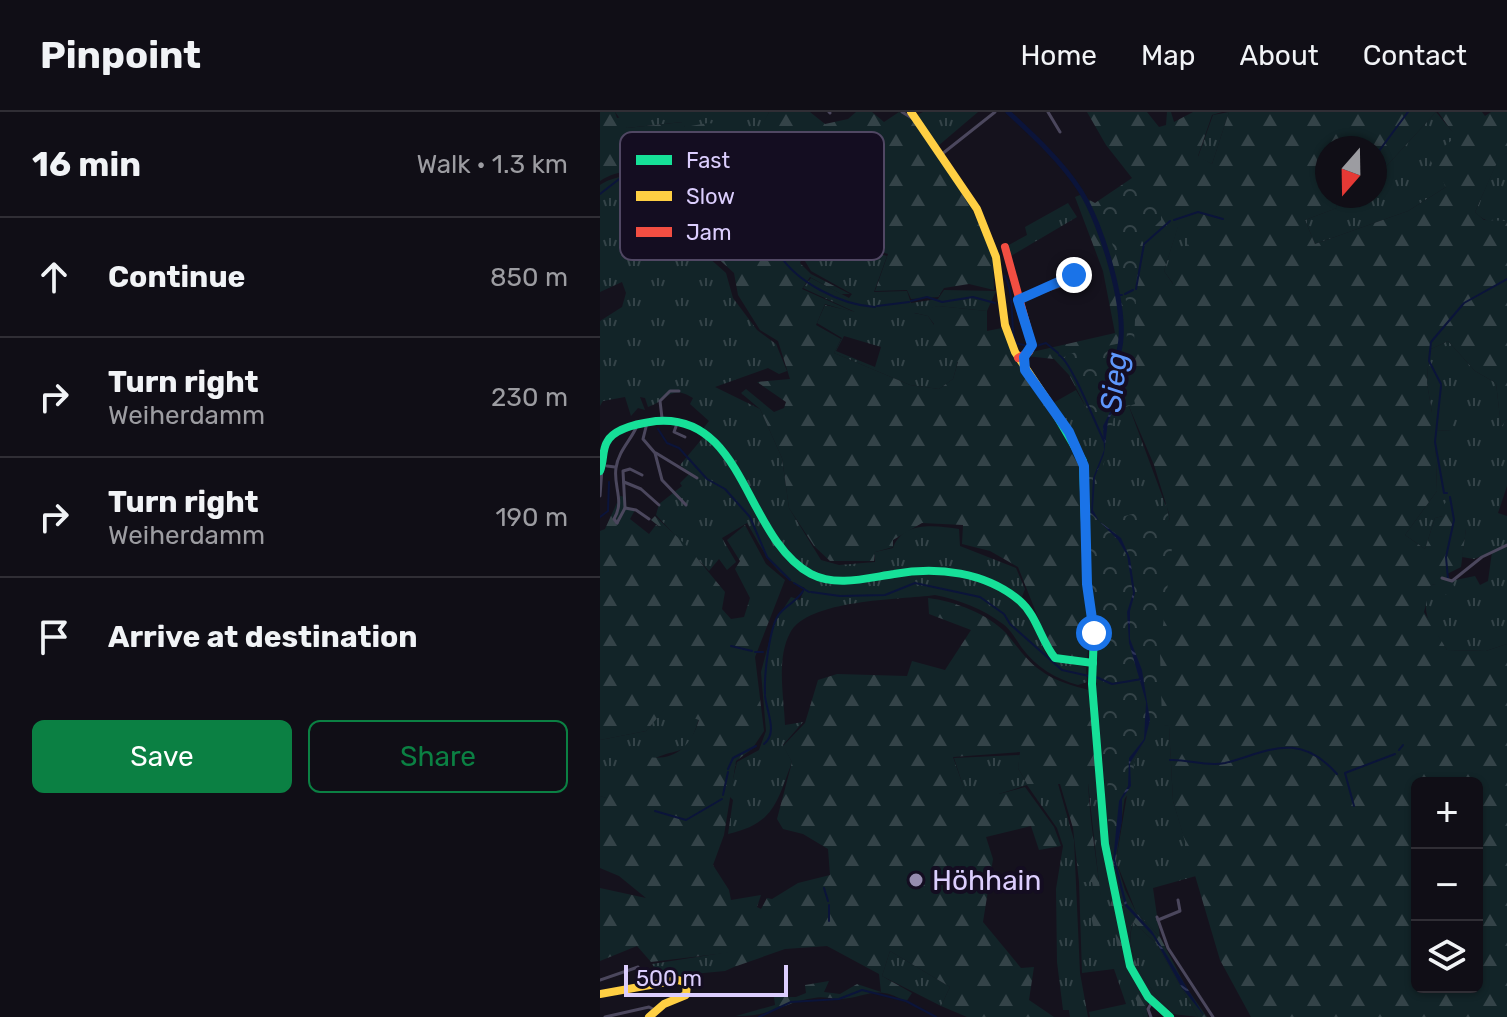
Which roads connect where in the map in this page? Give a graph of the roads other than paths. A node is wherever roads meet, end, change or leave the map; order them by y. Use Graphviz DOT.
graph roads {
  1 [pos="902,112"];
  2 [pos="995,112"];
  3 [pos="1048,112"];
  4 [pos="916,119"];
  5 [pos="1060,132"];
  6 [pos="946,152"];
  7 [pos="1005,247"];
  8 [pos="1068,281"];
  9 [pos="1018,300"];
  10 [pos="1022,356"];
  11 [pos="679,391"];
  12 [pos="662,418"];
  13 [pos="679,418"];
  14 [pos="647,423"];
  15 [pos="635,430"];
  16 [pos="685,437"];
  17 [pos="643,439"];
  18 [pos="655,453"];
  19 [pos="606,467"];
  20 [pos="642,475"];
  21 [pos="697,478"];
  22 [pos="624,482"];
  23 [pos="600,496"];
  24 [pos="659,505"];
  25 [pos="686,505"];
  26 [pos="625,508"];
  27 [pos="649,519"];
  28 [pos="1507,545"];
  29 [pos="1442,578"];
  30 [pos="1093,668"];
  31 [pos="1178,900"];
  32 [pos="638,967"];
  33 [pos="600,980"];
  34 [pos="600,994"];
  35 [pos="1152,1002"];
  36 [pos="652,1014"];
  37 [pos="605,1017"];
  38 [pos="1151,1017"];
  39 [pos="1170,1017"];
  40 [pos="1213,1017"];
  1 -- 4 [label="street"];
  2 -- 6 [label="street"];
  3 -- 5 [label="street"];
  4 -- 6 [label="main road"];
  6 -- 10 [label="main road"];
  7 -- 9 [label="main road"];
  8 -- 9 [label="street"];
  9 -- 10 [label="main road"];
  10 -- 30 [label="main road"];
  11 -- 12 [label="street"];
  12 -- 13 [label="main road"];
  12 -- 14 [label="main road"];
  13 -- 16 [label="street"];
  13 -- 30 [label="main road"];
  14 -- 15 [label="main road"];
  14 -- 17 [label="street"];
  15 -- 17 [label="street"];
  15 -- 19 [label="street"];
  15 -- 19 [label="main road"];
  17 -- 18 [label="street"];
  18 -- 21 [label="street"];
  18 -- 25 [label="street"];
  19 -- 23 [label="street"];
  19 -- 26 [label="street"];
  20 -- 22 [label="street"];
  22 -- 24 [label="street"];
  22 -- 26 [label="street"];
  26 -- 27 [label="street"];
  28 -- 29 [label="street"];
  30 -- 35 [label="main road"];
  31 -- 40 [label="street"];
  32 -- 33 [label="street"];
  34 -- 36 [label="main road"];
  35 -- 38 [label="street"];
  35 -- 39 [label="main road"];
  36 -- 37 [label="street"];
}
